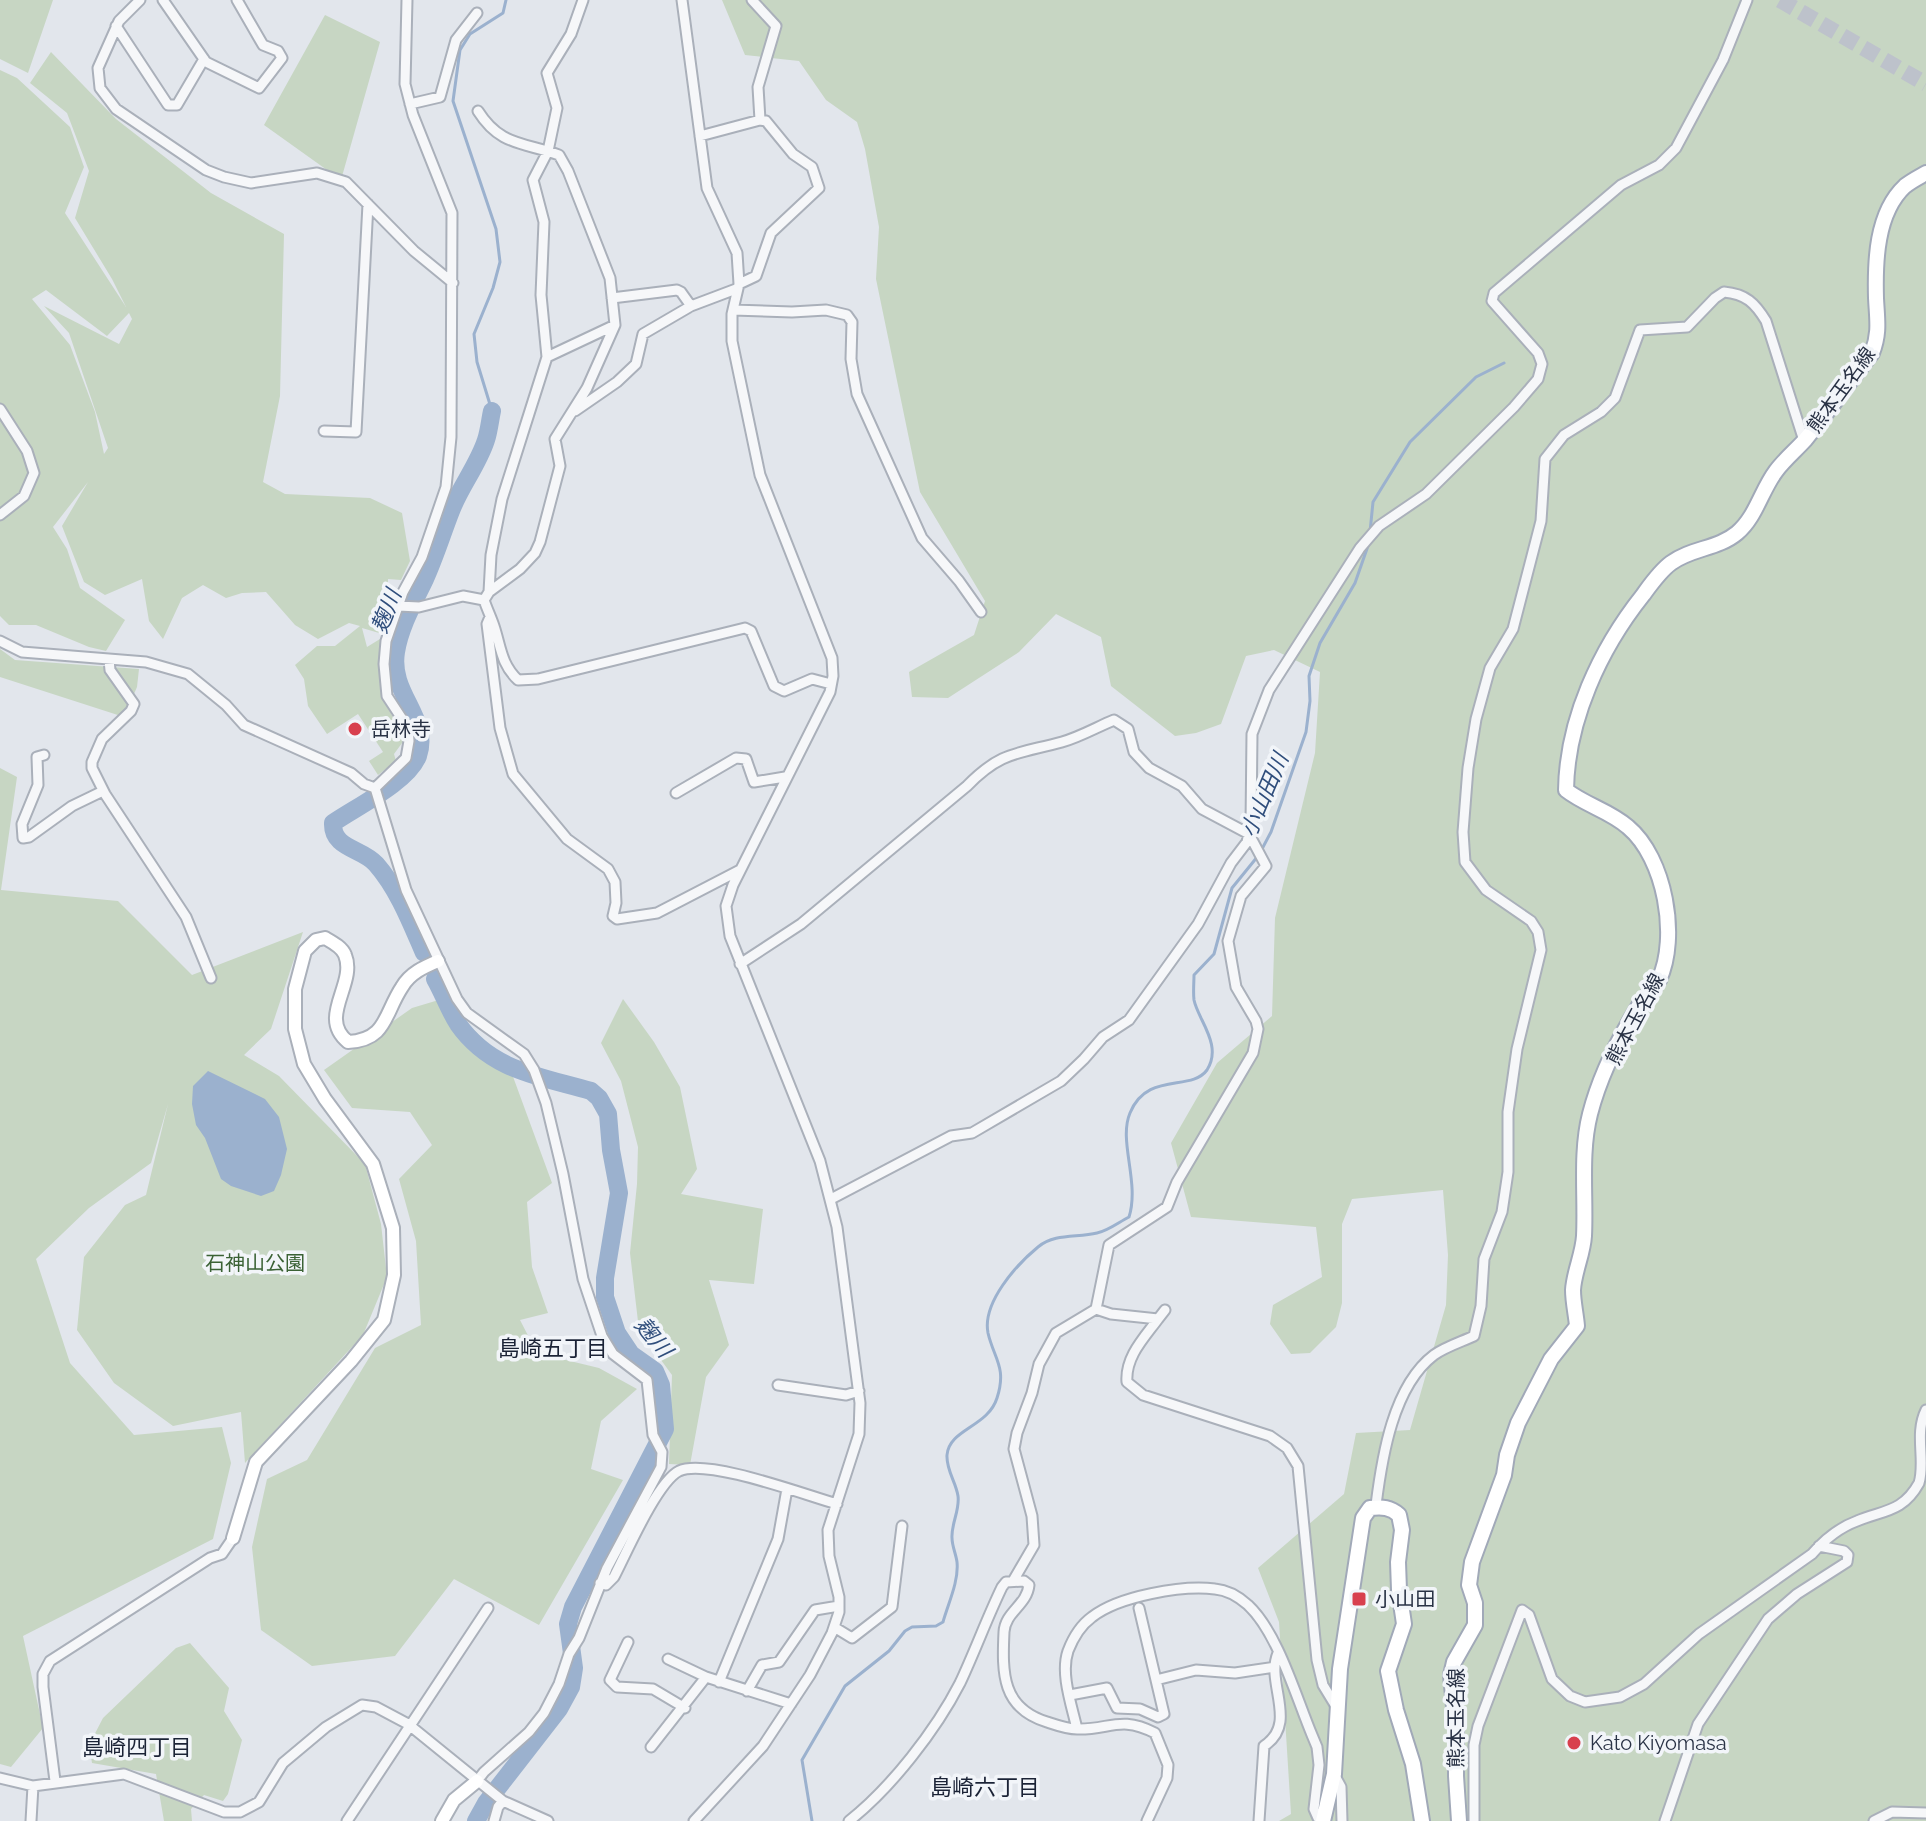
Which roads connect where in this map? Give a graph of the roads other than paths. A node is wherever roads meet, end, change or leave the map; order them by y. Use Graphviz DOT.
graph roads {
  1 [pos="140,0"];
  2 [pos="163,0"];
  3 [pos="237,0"];
  4 [pos="407,0"];
  5 [pos="583,0"];
  6 [pos="682,0"];
  7 [pos="752,0"];
  8 [pos="1747,0"];
  9 [pos="477,13"];
  10 [pos="116,26"];
  11 [pos="204,59"];
  12 [pos="410,104"];
  13 [pos="478,111"];
  14 [pos="760,120"];
  15 [pos="700,136"];
  16 [pos="548,151"];
  17 [pos="1926,173"];
  18 [pos="368,204"];
  19 [pos="453,283"];
  20 [pos="737,286"];
  21 [pos="612,298"];
  22 [pos="691,306"];
  23 [pos="733,310"];
  24 [pos="615,325"];
  25 [pos="547,357"];
  26 [pos="0,409"];
  27 [pos="569,415"];
  28 [pos="324,431"];
  29 [pos="1804,441"];
  30 [pos="0,515"];
  31 [pos="486,596"];
  32 [pos="400,607"];
  33 [pos="981,612"];
  34 [pos="490,617"];
  35 [pos="0,641"];
  36 [pos="109,660"];
  37 [pos="831,684"];
  38 [pos="44,755"];
  39 [pos="785,777"];
  40 [pos="103,791"];
  41 [pos="377,792"];
  42 [pos="676,793"];
  43 [pos="1249,834"];
  44 [pos="740,870"];
  45 [pos="438,961"];
  46 [pos="740,964"];
  47 [pos="211,978"];
  48 [pos="831,1199"];
  49 [pos="1096,1309"];
  50 [pos="1165,1310"];
  51 [pos="1158,1319"];
  52 [pos="778,1385"];
  53 [pos="859,1391"];
  54 [pos="1926,1410"];
  55 [pos="787,1489"];
  56 [pos="837,1504"];
  57 [pos="1370,1508"];
  58 [pos="902,1526"];
  59 [pos="233,1538"];
  60 [pos="1819,1546"];
  61 [pos="1013,1581"];
  62 [pos="600,1583"];
  63 [pos="839,1606"];
  64 [pos="488,1608"];
  65 [pos="1139,1608"];
  66 [pos="834,1627"];
  67 [pos="628,1642"];
  68 [pos="1278,1653"];
  69 [pos="668,1659"];
  70 [pos="1275,1667"];
  71 [pos="706,1677"];
  72 [pos="1156,1680"];
  73 [pos="719,1682"];
  74 [pos="747,1691"];
  75 [pos="1070,1695"];
  76 [pos="791,1704"];
  77 [pos="685,1708"];
  78 [pos="1337,1708"];
  79 [pos="408,1724"];
  80 [pos="1077,1729"];
  81 [pos="651,1747"];
  82 [pos="1334,1774"];
  83 [pos="0,1778"];
  84 [pos="55,1781"];
  85 [pos="483,1785"];
  86 [pos="33,1786"];
  87 [pos="501,1800"];
  88 [pos="1926,1813"];
  89 [pos="224,1816"];
  90 [pos="31,1821"];
  91 [pos="347,1821"];
  92 [pos="442,1821"];
  93 [pos="494,1821"];
  94 [pos="548,1821"];
  95 [pos="694,1821"];
  96 [pos="849,1821"];
  97 [pos="1147,1821"];
  98 [pos="1259,1821"];
  99 [pos="1323,1821"];
  100 [pos="1342,1821"];
  101 [pos="1422,1821"];
  102 [pos="1459,1821"];
  103 [pos="1474,1821"];
  104 [pos="1665,1821"];
  105 [pos="1874,1821"];
  1 -- 10 [label="street"];
  2 -- 11 [label="street"];
  3 -- 11 [label="street"];
  4 -- 12 [label="street"];
  5 -- 16 [label="street"];
  6 -- 15 [label="street"];
  7 -- 14 [label="street"];
  8 -- 43 [label="street"];
  9 -- 12 [label="street"];
  10 -- 11 [label="street"];
  10 -- 18 [label="street"];
  12 -- 19 [label="street"];
  13 -- 16 [label="street"];
  14 -- 15 [label="street"];
  14 -- 20 [label="street"];
  15 -- 20 [label="street"];
  16 -- 21 [label="street"];
  16 -- 25 [label="street"];
  17 -- 29 [label="main road, 熊本玉名線"];
  18 -- 19 [label="street"];
  18 -- 28 [label="street"];
  19 -- 32 [label="street"];
  20 -- 22 [label="street"];
  20 -- 23 [label="street"];
  21 -- 22 [label="street"];
  21 -- 24 [label="street"];
  22 -- 27 [label="street"];
  23 -- 33 [label="street"];
  23 -- 37 [label="street"];
  24 -- 25 [label="street"];
  24 -- 27 [label="street"];
  25 -- 31 [label="street"];
  26 -- 30 [label="street"];
  27 -- 31 [label="street"];
  29 -- 57 [label="street"];
  29 -- 102 [label="main road, 熊本玉名線"];
  31 -- 32 [label="street"];
  31 -- 34 [label="street"];
  32 -- 41 [label="street"];
  34 -- 37 [label="street"];
  34 -- 44 [label="street"];
  35 -- 36 [label="street"];
  36 -- 40 [label="street"];
  36 -- 41 [label="street"];
  37 -- 39 [label="street"];
  38 -- 40 [label="street"];
  39 -- 42 [label="street"];
  39 -- 44 [label="street"];
  40 -- 47 [label="street"];
  41 -- 45 [label="street"];
  43 -- 46 [label="street"];
  43 -- 48 [label="street"];
  43 -- 49 [label="street"];
  44 -- 46 [label="street"];
  45 -- 59 [label="street"];
  45 -- 62 [label="street"];
  46 -- 48 [label="street"];
  48 -- 53 [label="street"];
  49 -- 51 [label="street"];
  49 -- 61 [label="street"];
  50 -- 51 [label="street"];
  51 -- 78 [label="street"];
  52 -- 53 [label="street"];
  53 -- 56 [label="street"];
  54 -- 60 [label="street"];
  55 -- 56 [label="street"];
  55 -- 62 [label="street"];
  55 -- 73 [label="street"];
  56 -- 63 [label="street"];
  57 -- 78 [label="main road"];
  57 -- 101 [label="main road"];
  58 -- 66 [label="street"];
  59 -- 84 [label="street"];
  60 -- 103 [label="street"];
  60 -- 104 [label="street"];
  61 -- 80 [label="street"];
  61 -- 96 [label="street"];
  62 -- 85 [label="street"];
  63 -- 66 [label="street"];
  63 -- 74 [label="street"];
  64 -- 79 [label="street"];
  65 -- 72 [label="street"];
  66 -- 76 [label="street"];
  67 -- 77 [label="street"];
  68 -- 70 [label="street"];
  68 -- 75 [label="street"];
  68 -- 99 [label="street"];
  69 -- 71 [label="street"];
  70 -- 72 [label="street"];
  70 -- 98 [label="street"];
  71 -- 73 [label="street"];
  71 -- 77 [label="street"];
  72 -- 75 [label="street"];
  73 -- 74 [label="street"];
  74 -- 76 [label="street"];
  75 -- 80 [label="street"];
  76 -- 95 [label="street"];
  77 -- 81 [label="street"];
  78 -- 82 [label="main road"];
  79 -- 85 [label="street"];
  79 -- 89 [label="street"];
  79 -- 91 [label="street"];
  80 -- 97 [label="street"];
  82 -- 99 [label="main road"];
  82 -- 100 [label="street"];
  83 -- 86 [label="street"];
  84 -- 86 [label="street"];
  84 -- 89 [label="street"];
  85 -- 87 [label="street"];
  85 -- 92 [label="street"];
  86 -- 90 [label="street"];
  87 -- 93 [label="street"];
  87 -- 94 [label="street"];
  88 -- 105 [label="street"];
}
